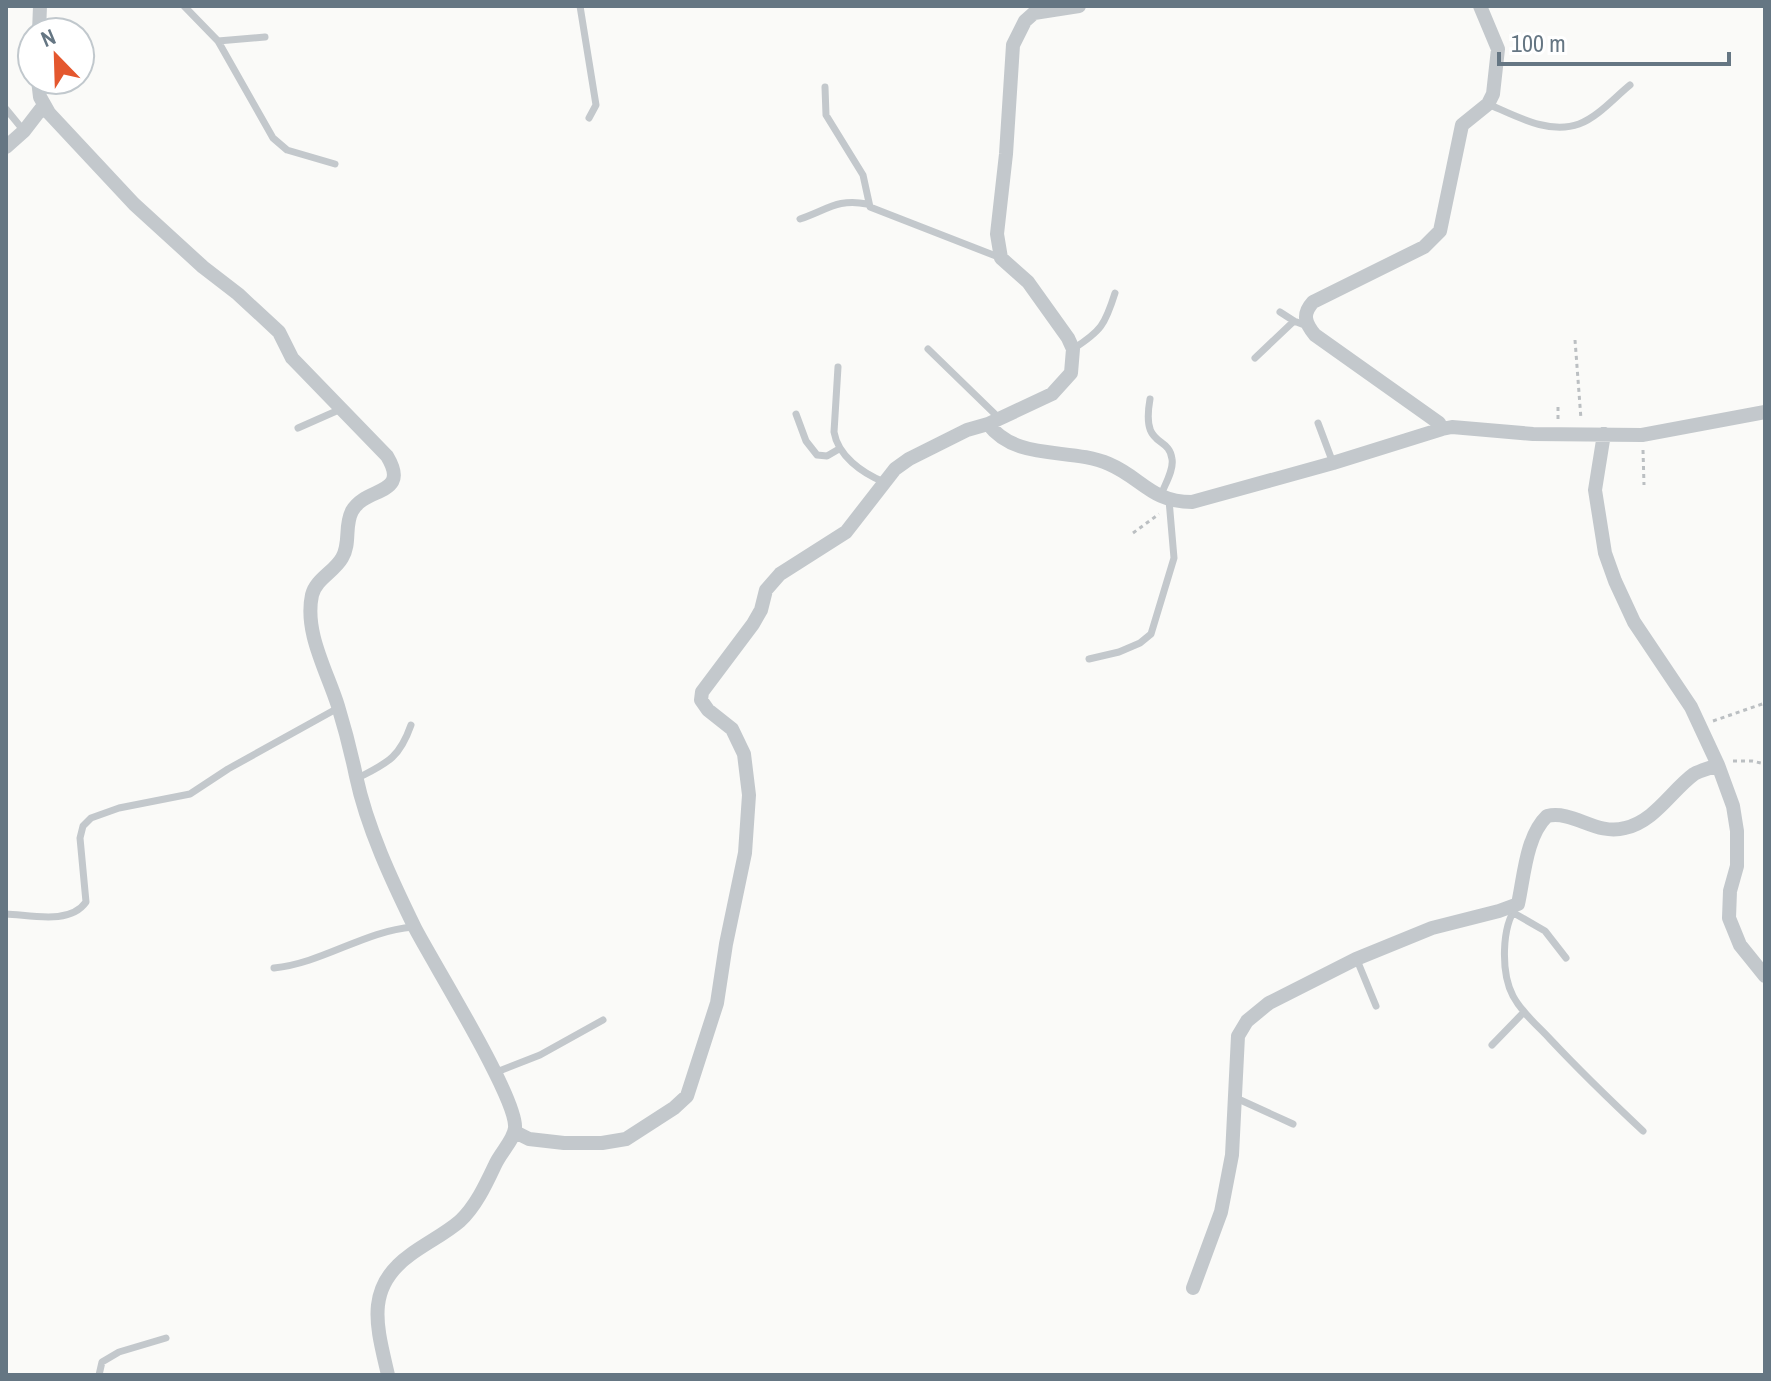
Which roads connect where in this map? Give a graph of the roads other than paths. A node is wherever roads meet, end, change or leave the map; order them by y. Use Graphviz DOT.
graph roads {
  1 [pos="184,6"];
  2 [pos="580,6"];
  3 [pos="1079,6"];
  4 [pos="1480,6"];
  5 [pos="1049,8"];
  6 [pos="265,37"];
  7 [pos="218,41"];
  8 [pos="1630,85"];
  9 [pos="825,87"];
  10 [pos="42,96"];
  11 [pos="1488,104"];
  12 [pos="44,105"];
  13 [pos="6,109"];
  14 [pos="589,118"];
  15 [pos="24,131"];
  16 [pos="6,147"];
  17 [pos="335,164"];
  18 [pos="867,204"];
  19 [pos="800,219"];
  20 [pos="1001,258"];
  21 [pos="1115,293"];
  22 [pos="1280,312"];
  23 [pos="1300,324"];
  24 [pos="928,349"];
  25 [pos="1073,349"];
  26 [pos="1255,358"];
  27 [pos="838,367"];
  28 [pos="1150,399"];
  29 [pos="341,409"];
  30 [pos="1765,412"];
  31 [pos="796,414"];
  32 [pos="994,421"];
  33 [pos="1318,423"];
  34 [pos="298,428"];
  35 [pos="1442,429"];
  36 [pos="1604,434"];
  37 [pos="839,449"];
  38 [pos="1333,463"];
  39 [pos="886,482"];
  40 [pos="1167,502"];
  41 [pos="1089,659"];
  42 [pos="338,708"];
  43 [pos="411,725"];
  44 [pos="1718,765"];
  45 [pos="356,779"];
  46 [pos="1515,908"];
  47 [pos="6,914"];
  48 [pos="415,927"];
  49 [pos="1566,958"];
  50 [pos="1356,959"];
  51 [pos="274,968"];
  52 [pos="1765,976"];
  53 [pos="1376,1006"];
  54 [pos="1524,1012"];
  55 [pos="603,1020"];
  56 [pos="1492,1045"];
  57 [pos="494,1073"];
  58 [pos="1236,1098"];
  59 [pos="1293,1124"];
  60 [pos="1643,1131"];
  61 [pos="515,1132"];
  62 [pos="1193,1288"];
  63 [pos="166,1338"];
  64 [pos="99,1375"];
  65 [pos="388,1375"];
  1 -- 7 [label="lane"];
  2 -- 14 [label="lane"];
  3 -- 5 [label="street"];
  4 -- 11 [label="street"];
  5 -- 20 [label="street"];
  6 -- 7 [label="lane"];
  7 -- 17 [label="lane"];
  8 -- 11 [label="lane"];
  9 -- 18 [label="lane"];
  10 -- 12 [label="street"];
  11 -- 23 [label="street"];
  12 -- 15 [label="street"];
  12 -- 29 [label="street"];
  13 -- 15 [label="lane"];
  15 -- 16 [label="street"];
  18 -- 19 [label="lane"];
  18 -- 20 [label="lane"];
  20 -- 25 [label="street"];
  21 -- 25 [label="lane"];
  22 -- 23 [label="lane"];
  23 -- 26 [label="lane"];
  23 -- 35 [label="street"];
  24 -- 32 [label="lane"];
  25 -- 32 [label="street"];
  27 -- 37 [label="lane"];
  28 -- 40 [label="lane"];
  29 -- 34 [label="lane"];
  29 -- 42 [label="street"];
  30 -- 36 [label="street"];
  31 -- 37 [label="lane"];
  32 -- 39 [label="street"];
  32 -- 40 [label="street"];
  33 -- 38 [label="lane"];
  35 -- 36 [label="street"];
  35 -- 38 [label="street"];
  36 -- 44 [label="street"];
  37 -- 39 [label="lane"];
  38 -- 40 [label="street"];
  39 -- 61 [label="street"];
  40 -- 41 [label="lane"];
  42 -- 45 [label="street"];
  42 -- 47 [label="lane"];
  43 -- 45 [label="lane"];
  44 -- 46 [label="street"];
  44 -- 52 [label="street"];
  45 -- 48 [label="street"];
  46 -- 49 [label="lane"];
  46 -- 50 [label="street"];
  46 -- 54 [label="lane"];
  48 -- 51 [label="lane"];
  48 -- 57 [label="street"];
  50 -- 53 [label="lane"];
  50 -- 58 [label="street"];
  54 -- 56 [label="lane"];
  54 -- 60 [label="lane"];
  55 -- 57 [label="lane"];
  57 -- 61 [label="street"];
  58 -- 59 [label="lane"];
  58 -- 62 [label="street"];
  61 -- 65 [label="street"];
  63 -- 64 [label="lane"];
}
